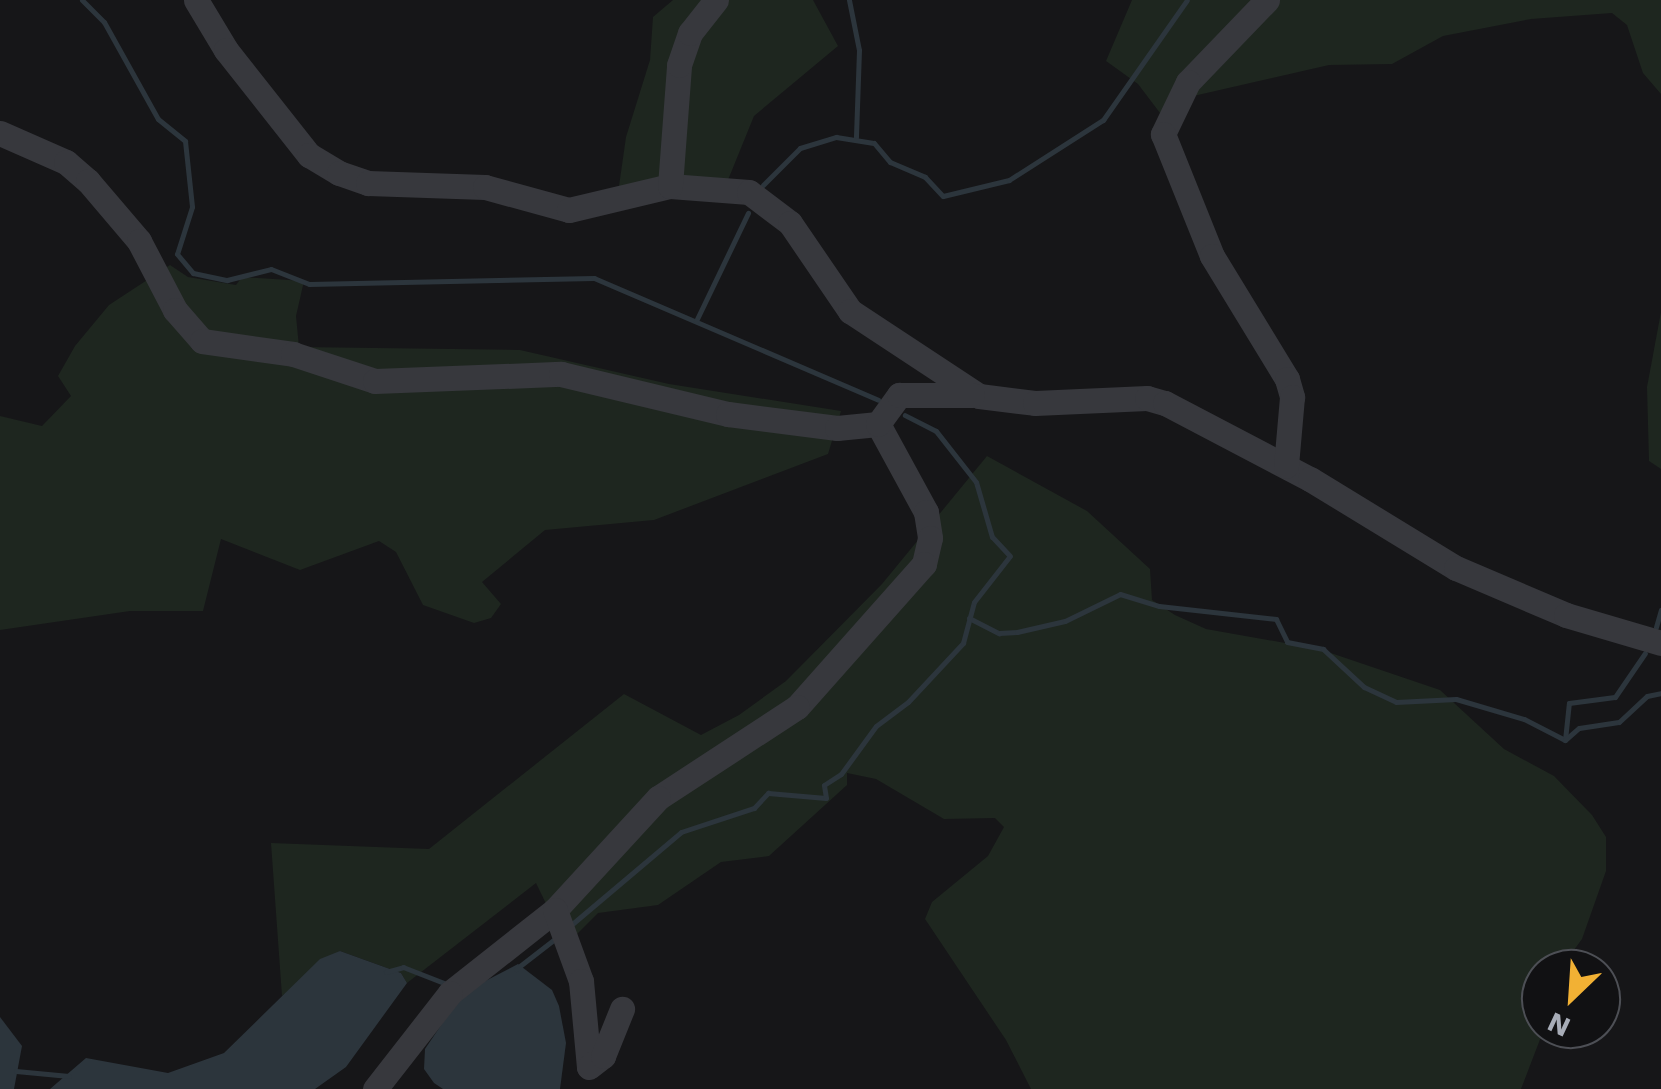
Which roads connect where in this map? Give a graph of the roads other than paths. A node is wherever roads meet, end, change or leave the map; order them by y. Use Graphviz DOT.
graph roads {
  1 [pos="196,0"];
  2 [pos="716,0"];
  3 [pos="1267,0"];
  4 [pos="0,133"];
  5 [pos="670,186"];
  6 [pos="898,344"];
  7 [pos="898,395"];
  8 [pos="979,396"];
  9 [pos="878,424"];
  10 [pos="1286,466"];
  11 [pos="1661,643"];
  12 [pos="555,910"];
  13 [pos="622,1009"];
  14 [pos="374,1089"];
  1 -- 5 [label="street"];
  2 -- 5 [label="street"];
  3 -- 10 [label="street"];
  4 -- 9 [label="street"];
  5 -- 6 [label="street"];
  6 -- 7 [label="street"];
  6 -- 8 [label="street"];
  7 -- 8 [label="street"];
  7 -- 9 [label="street"];
  8 -- 10 [label="street"];
  9 -- 12 [label="street"];
  10 -- 11 [label="street"];
  12 -- 13 [label="street"];
  12 -- 14 [label="street"];
}
